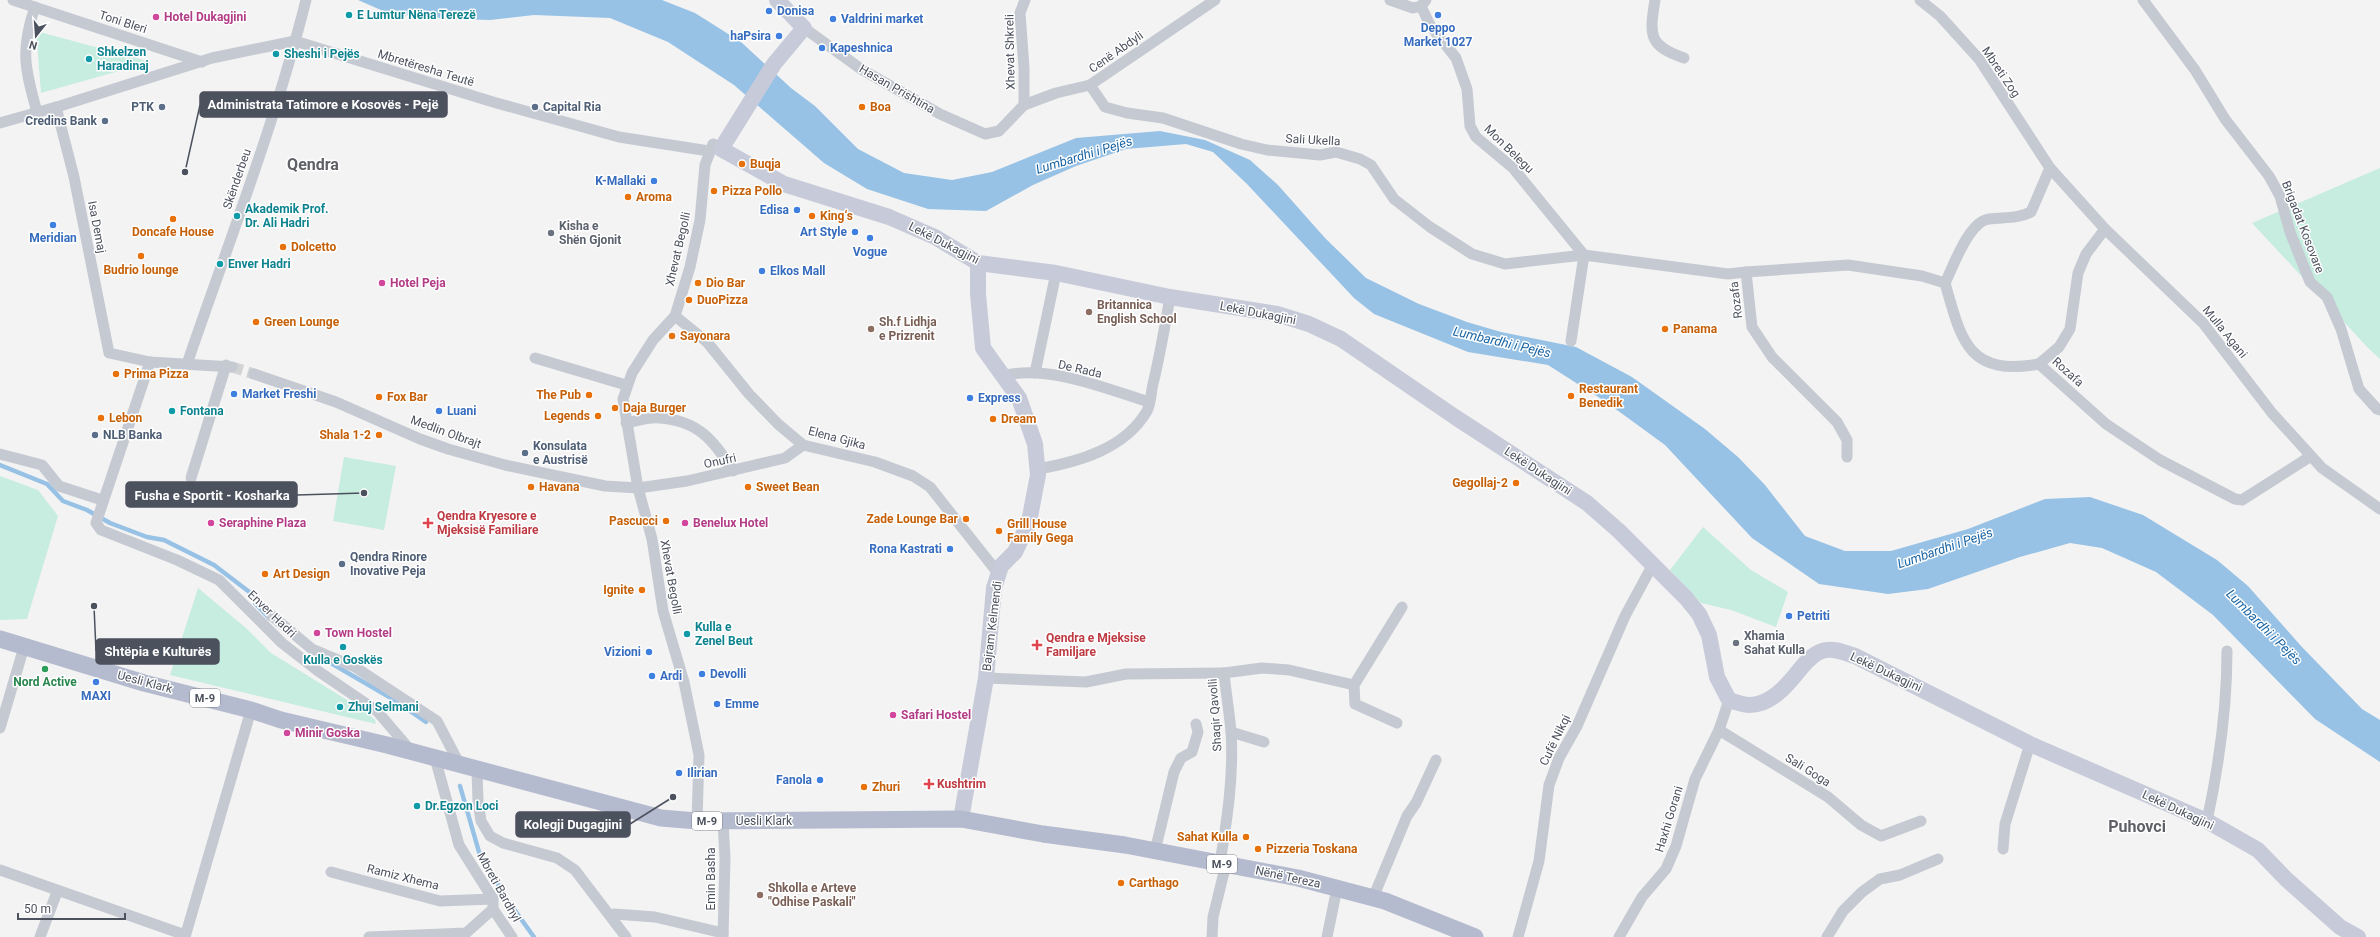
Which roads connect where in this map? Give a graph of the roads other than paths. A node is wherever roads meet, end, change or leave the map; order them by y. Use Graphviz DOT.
graph roads {
  1 [pos="13,0"];
  2 [pos="306,0"];
  3 [pos="778,0"];
  4 [pos="1025,0"];
  5 [pos="1214,0"];
  6 [pos="1390,0"];
  7 [pos="1655,0"];
  8 [pos="1920,0"];
  9 [pos="2143,0"];
  10 [pos="1424,3"];
  11 [pos="35,7"];
  12 [pos="804,28"];
  13 [pos="295,41"];
  14 [pos="1684,58"];
  15 [pos="202,62"];
  16 [pos="1090,85"];
  17 [pos="1024,105"];
  18 [pos="56,107"];
  19 [pos="37,112"];
  20 [pos="0,123"];
  21 [pos="715,150"];
  22 [pos="2050,168"];
  23 [pos="2106,229"];
  24 [pos="1584,255"];
  25 [pos="978,263"];
  26 [pos="1746,272"];
  27 [pos="1056,273"];
  28 [pos="1944,283"];
  29 [pos="1170,297"];
  30 [pos="675,316"];
  31 [pos="1571,341"];
  32 [pos="535,358"];
  33 [pos="150,362"];
  34 [pos="187,364"];
  35 [pos="2039,364"];
  36 [pos="1035,373"];
  37 [pos="254,374"];
  38 [pos="1004,376"];
  39 [pos="626,385"];
  40 [pos="1149,402"];
  41 [pos="2380,410"];
  42 [pos="626,423"];
  43 [pos="803,445"];
  44 [pos="0,454"];
  45 [pos="2311,456"];
  46 [pos="1847,457"];
  47 [pos="1038,469"];
  48 [pos="732,471"];
  49 [pos="191,478"];
  50 [pos="638,488"];
  51 [pos="101,505"];
  52 [pos="2380,509"];
  53 [pos="1652,566"];
  54 [pos="998,572"];
  55 [pos="1402,607"];
  56 [pos="271,615"];
  57 [pos="0,639"];
  58 [pos="24,647"];
  59 [pos="2227,651"];
  60 [pos="1224,672"];
  61 [pos="986,678"];
  62 [pos="1354,685"];
  63 [pos="1729,700"];
  64 [pos="251,710"];
  65 [pos="1396,723"];
  66 [pos="1196,724"];
  67 [pos="0,728"];
  68 [pos="1718,730"];
  69 [pos="1231,732"];
  70 [pos="1264,742"];
  71 [pos="2030,744"];
  72 [pos="412,752"];
  73 [pos="435,758"];
  74 [pos="1436,760"];
  75 [pos="460,765"];
  76 [pos="477,770"];
  77 [pos="962,819"];
  78 [pos="697,821"];
  79 [pos="723,821"];
  80 [pos="1921,821"];
  81 [pos="2207,822"];
  82 [pos="2003,849"];
  83 [pos="1155,851"];
  84 [pos="1938,859"];
  85 [pos="1223,864"];
  86 [pos="0,870"];
  87 [pos="332,872"];
  88 [pos="1337,888"];
  89 [pos="57,892"];
  90 [pos="1373,898"];
  91 [pos="493,904"];
  92 [pos="614,914"];
  93 [pos="466,935"];
  94 [pos="723,935"];
  95 [pos="185,936"];
  96 [pos="40,937"];
  97 [pos="369,937"];
  98 [pos="512,937"];
  99 [pos="626,937"];
  100 [pos="1212,937"];
  101 [pos="1327,937"];
  102 [pos="1475,937"];
  103 [pos="1518,937"];
  104 [pos="1619,937"];
  105 [pos="1827,937"];
  106 [pos="2358,937"];
  1 -- 11 [label="street, Toni Bleri"];
  2 -- 13 [label="street, Skënderbeu"];
  3 -- 12 [label="street, Hasan Prishtina"];
  4 -- 17 [label="street, Xhevat Shkreli"];
  5 -- 16 [label="street, Cenë Abdyli"];
  6 -- 10 [label="street"];
  7 -- 14 [label="street"];
  8 -- 22 [label="street, Mbreti Zog"];
  9 -- 41 [label="street, Brigadat Kosovare"];
  10 -- 24 [label="street, Mon Belegu"];
  11 -- 15 [label="street, Toni Bleri"];
  11 -- 19 [label="street"];
  12 -- 17 [label="street, Hasan Prishtina"];
  12 -- 21 [label="street"];
  13 -- 15 [label="street, Mbretëresha Teutë"];
  13 -- 21 [label="street, Mbretëresha Teutë"];
  13 -- 34 [label="street, Skënderbeu"];
  15 -- 18 [label="street, Mbretëresha Teutë"];
  16 -- 17 [label="street, Cenë Abdyli"];
  16 -- 24 [label="street, Sali Ukella"];
  18 -- 19 [label="street, Mbretëresha Teutë"];
  18 -- 33 [label="street, Isa Demaj"];
  19 -- 20 [label="street, Mbretëresha Teutë"];
  21 -- 25 [label="street, Lekë Dukagjini"];
  21 -- 30 [label="street, Xhevat Begolli"];
  22 -- 23 [label="street, Mulla Agani"];
  22 -- 28 [label="street"];
  23 -- 35 [label="street"];
  23 -- 45 [label="street, Mulla Agani"];
  24 -- 26 [label="street, Rozafa"];
  24 -- 31 [label="street"];
  25 -- 27 [label="street, Lekë Dukagjini"];
  25 -- 38 [label="street, Bajram Kelmendi"];
  26 -- 28 [label="street, Rozafa"];
  26 -- 46 [label="street, Rozafa"];
  27 -- 29 [label="street, Lekë Dukagjini"];
  27 -- 36 [label="street"];
  28 -- 35 [label="street, Rozafa"];
  29 -- 40 [label="street"];
  29 -- 53 [label="street, Lekë Dukagjini"];
  30 -- 39 [label="street, Xhevat Begolli"];
  30 -- 43 [label="street, Elena Gjika"];
  32 -- 39 [label="street"];
  33 -- 34 [label="street"];
  33 -- 51 [label="street"];
  34 -- 49 [label="street"];
  35 -- 45 [label="street, Rozafa"];
  36 -- 38 [label="street, De Rada"];
  36 -- 40 [label="street, De Rada"];
  37 -- 50 [label="street, Medlin Olbrajt"];
  38 -- 47 [label="street, Bajram Kelmendi"];
  39 -- 42 [label="street, Xhevat Begolli"];
  40 -- 47 [label="street"];
  42 -- 48 [label="street"];
  42 -- 50 [label="street, Xhevat Begolli"];
  43 -- 48 [label="street, Onufri"];
  43 -- 54 [label="street, Elena Gjika"];
  44 -- 51 [label="street"];
  45 -- 52 [label="street, Mulla Agani"];
  47 -- 54 [label="street, Bajram Kelmendi"];
  48 -- 50 [label="street, Onufri"];
  50 -- 78 [label="street, Xhevat Begolli"];
  51 -- 72 [label="street, Enver Hadri"];
  53 -- 63 [label="street, Lekë Dukagjini"];
  53 -- 103 [label="street, Cufë Nikqi"];
  54 -- 61 [label="street, Bajram Kelmendi"];
  55 -- 62 [label="street"];
  56 -- 75 [label="street, Enver Hadri"];
  57 -- 58 [label="main road, Uesli Klark / M-9"];
  58 -- 64 [label="main road, Uesli Klark / M-9"];
  58 -- 67 [label="street"];
  59 -- 81 [label="street"];
  60 -- 61 [label="street, Bajram Kelmendi"];
  60 -- 62 [label="street, Shaqir Qavolli"];
  60 -- 69 [label="street, Shaqir Qavolli"];
  61 -- 77 [label="street, Bajram Kelmendi"];
  62 -- 65 [label="street"];
  63 -- 68 [label="street, Haxhi Gorani"];
  63 -- 71 [label="street, Lekë Dukagjini"];
  64 -- 72 [label="main road, Uesli Klark / M-9"];
  64 -- 95 [label="street"];
  66 -- 83 [label="street"];
  68 -- 80 [label="street, Sali Goga"];
  68 -- 104 [label="street, Haxhi Gorani"];
  69 -- 70 [label="street"];
  69 -- 85 [label="street, Shaqir Qavolli"];
  71 -- 81 [label="street, Lekë Dukagjini"];
  71 -- 82 [label="street"];
  72 -- 73 [label="main road, Uesli Klark / M-9"];
  73 -- 75 [label="main road, Uesli Klark / M-9"];
  73 -- 91 [label="street, Mbreti Bardhyl"];
  74 -- 90 [label="street"];
  75 -- 76 [label="main road, Uesli Klark / M-9"];
  76 -- 78 [label="main road, Uesli Klark / M-9"];
  76 -- 99 [label="street"];
  77 -- 79 [label="main road, Uesli Klark / M-9"];
  77 -- 83 [label="main road, Nënë Tereza / M-9"];
  78 -- 79 [label="main road, Uesli Klark / M-9"];
  79 -- 94 [label="street, Emin Basha"];
  81 -- 106 [label="street, Lekë Dukagjini"];
  83 -- 85 [label="main road, Nënë Tereza / M-9"];
  84 -- 105 [label="street"];
  85 -- 88 [label="main road, Nënë Tereza / M-9"];
  85 -- 100 [label="street, Shaqir Qavolli"];
  86 -- 89 [label="street"];
  87 -- 91 [label="street, Ramiz Xhema"];
  88 -- 90 [label="main road, Nënë Tereza / M-9"];
  88 -- 101 [label="street"];
  89 -- 95 [label="street"];
  89 -- 96 [label="street"];
  90 -- 102 [label="main road, Nënë Tereza / M-9"];
  91 -- 93 [label="street"];
  91 -- 98 [label="street, Mbreti Bardhyl"];
  92 -- 94 [label="street"];
  93 -- 97 [label="street"];
}
